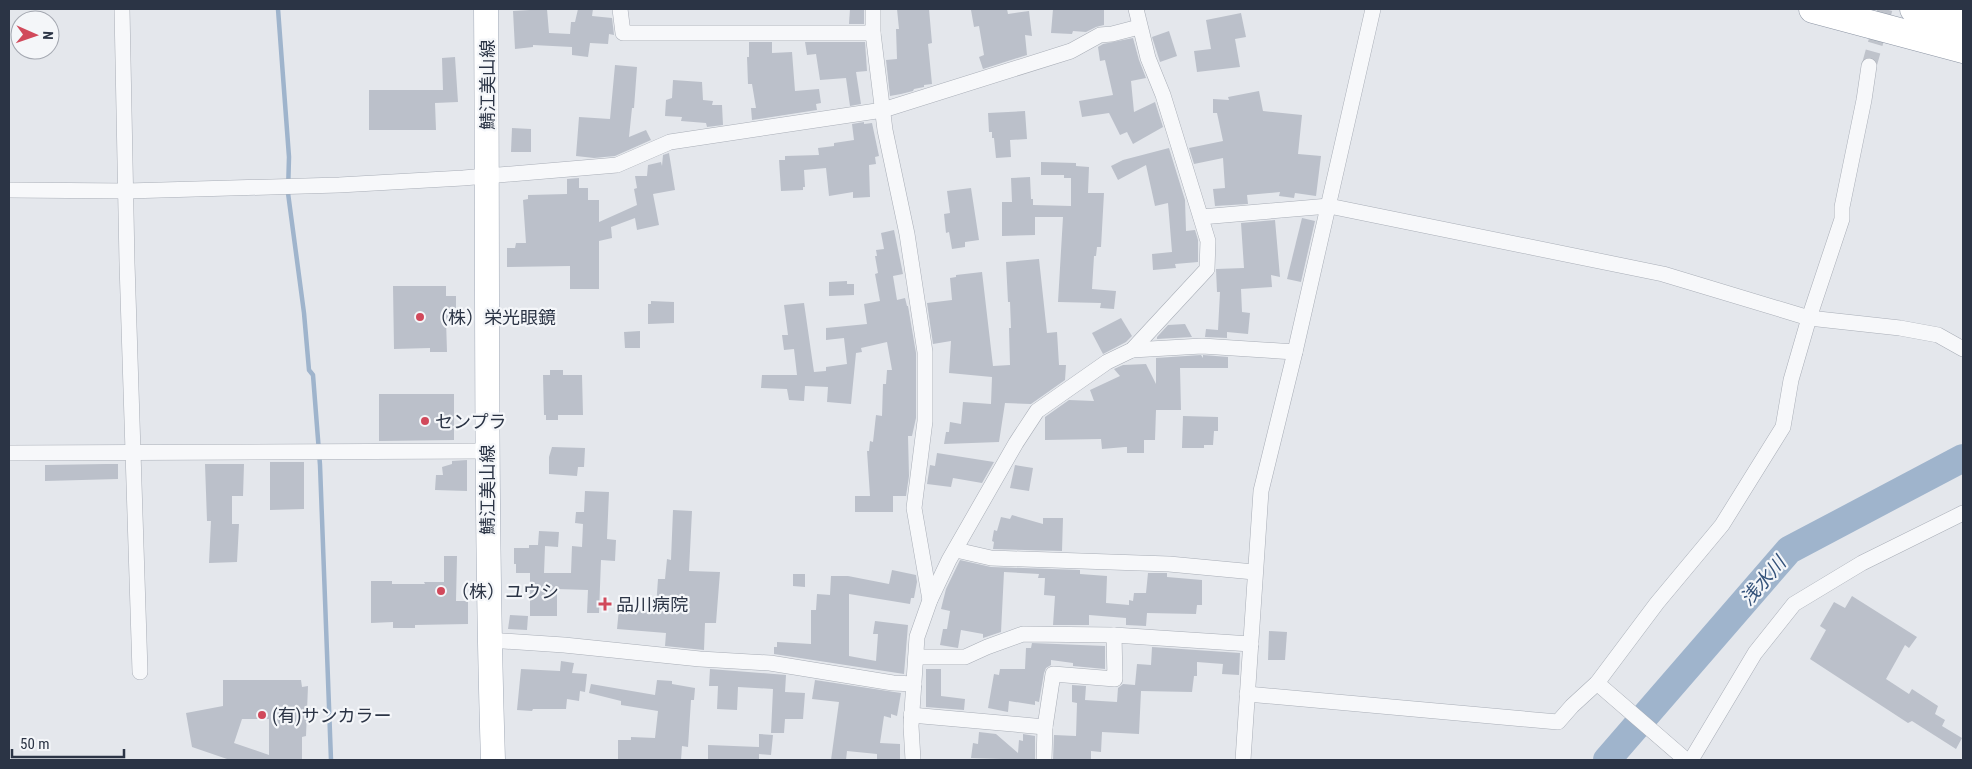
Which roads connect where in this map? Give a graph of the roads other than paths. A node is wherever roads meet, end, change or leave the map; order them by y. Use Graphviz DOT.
graph roads {
  1 [pos="122,9"];
  2 [pos="486,9"];
  3 [pos="620,9"];
  4 [pos="873,9"];
  5 [pos="1136,9"];
  6 [pos="1373,9"];
  7 [pos="1813,9"];
  8 [pos="1914,9"];
  9 [pos="1963,22"];
  10 [pos="1139,27"];
  11 [pos="873,33"];
  12 [pos="1963,49"];
  13 [pos="1869,66"];
  14 [pos="883,110"];
  15 [pos="487,175"];
  16 [pos="9,190"];
  17 [pos="126,191"];
  18 [pos="1329,206"];
  19 [pos="1201,216"];
  20 [pos="1809,318"];
  21 [pos="1132,350"];
  22 [pos="1963,350"];
  23 [pos="1295,352"];
  24 [pos="487,451"];
  25 [pos="133,452"];
  26 [pos="9,453"];
  27 [pos="1963,513"];
  28 [pos="956,550"];
  29 [pos="1254,572"];
  30 [pos="930,600"];
  31 [pos="1114,635"];
  32 [pos="489,640"];
  33 [pos="1252,644"];
  34 [pos="916,656"];
  35 [pos="140,672"];
  36 [pos="914,684"];
  37 [pos="1602,687"];
  38 [pos="1247,694"];
  39 [pos="911,715"];
  40 [pos="1045,727"];
  41 [pos="492,760"];
  42 [pos="913,760"];
  43 [pos="1044,760"];
  44 [pos="1243,760"];
  45 [pos="1686,760"];
  46 [pos="1691,760"];
  1 -- 17 [label="street"];
  2 -- 15 [label="main road, 鯖江美山線"];
  3 -- 11 [label="street"];
  4 -- 11 [label="street"];
  5 -- 10 [label="street"];
  6 -- 18 [label="street"];
  7 -- 12 [label="highway"];
  8 -- 9 [label="highway"];
  10 -- 14 [label="street"];
  10 -- 19 [label="street"];
  11 -- 14 [label="street"];
  13 -- 20 [label="street"];
  14 -- 15 [label="street"];
  14 -- 30 [label="street"];
  15 -- 17 [label="street"];
  15 -- 24 [label="main road, 鯖江美山線"];
  16 -- 17 [label="street"];
  17 -- 25 [label="street"];
  18 -- 19 [label="street"];
  18 -- 20 [label="street"];
  18 -- 23 [label="street"];
  19 -- 21 [label="street"];
  20 -- 22 [label="street"];
  20 -- 37 [label="street"];
  21 -- 23 [label="street"];
  21 -- 28 [label="street"];
  23 -- 29 [label="street"];
  24 -- 25 [label="street"];
  24 -- 32 [label="main road, 鯖江美山線"];
  25 -- 26 [label="street"];
  25 -- 35 [label="street"];
  27 -- 46 [label="street"];
  28 -- 29 [label="street"];
  28 -- 30 [label="street"];
  29 -- 33 [label="street"];
  30 -- 34 [label="street"];
  31 -- 33 [label="street"];
  31 -- 34 [label="street"];
  31 -- 40 [label="street"];
  32 -- 36 [label="street"];
  32 -- 41 [label="main road, 鯖江美山線"];
  33 -- 38 [label="street"];
  34 -- 36 [label="street"];
  36 -- 39 [label="street"];
  37 -- 38 [label="street"];
  37 -- 45 [label="street"];
  38 -- 44 [label="street"];
  39 -- 40 [label="street"];
  39 -- 42 [label="street"];
  40 -- 43 [label="street"];
}
